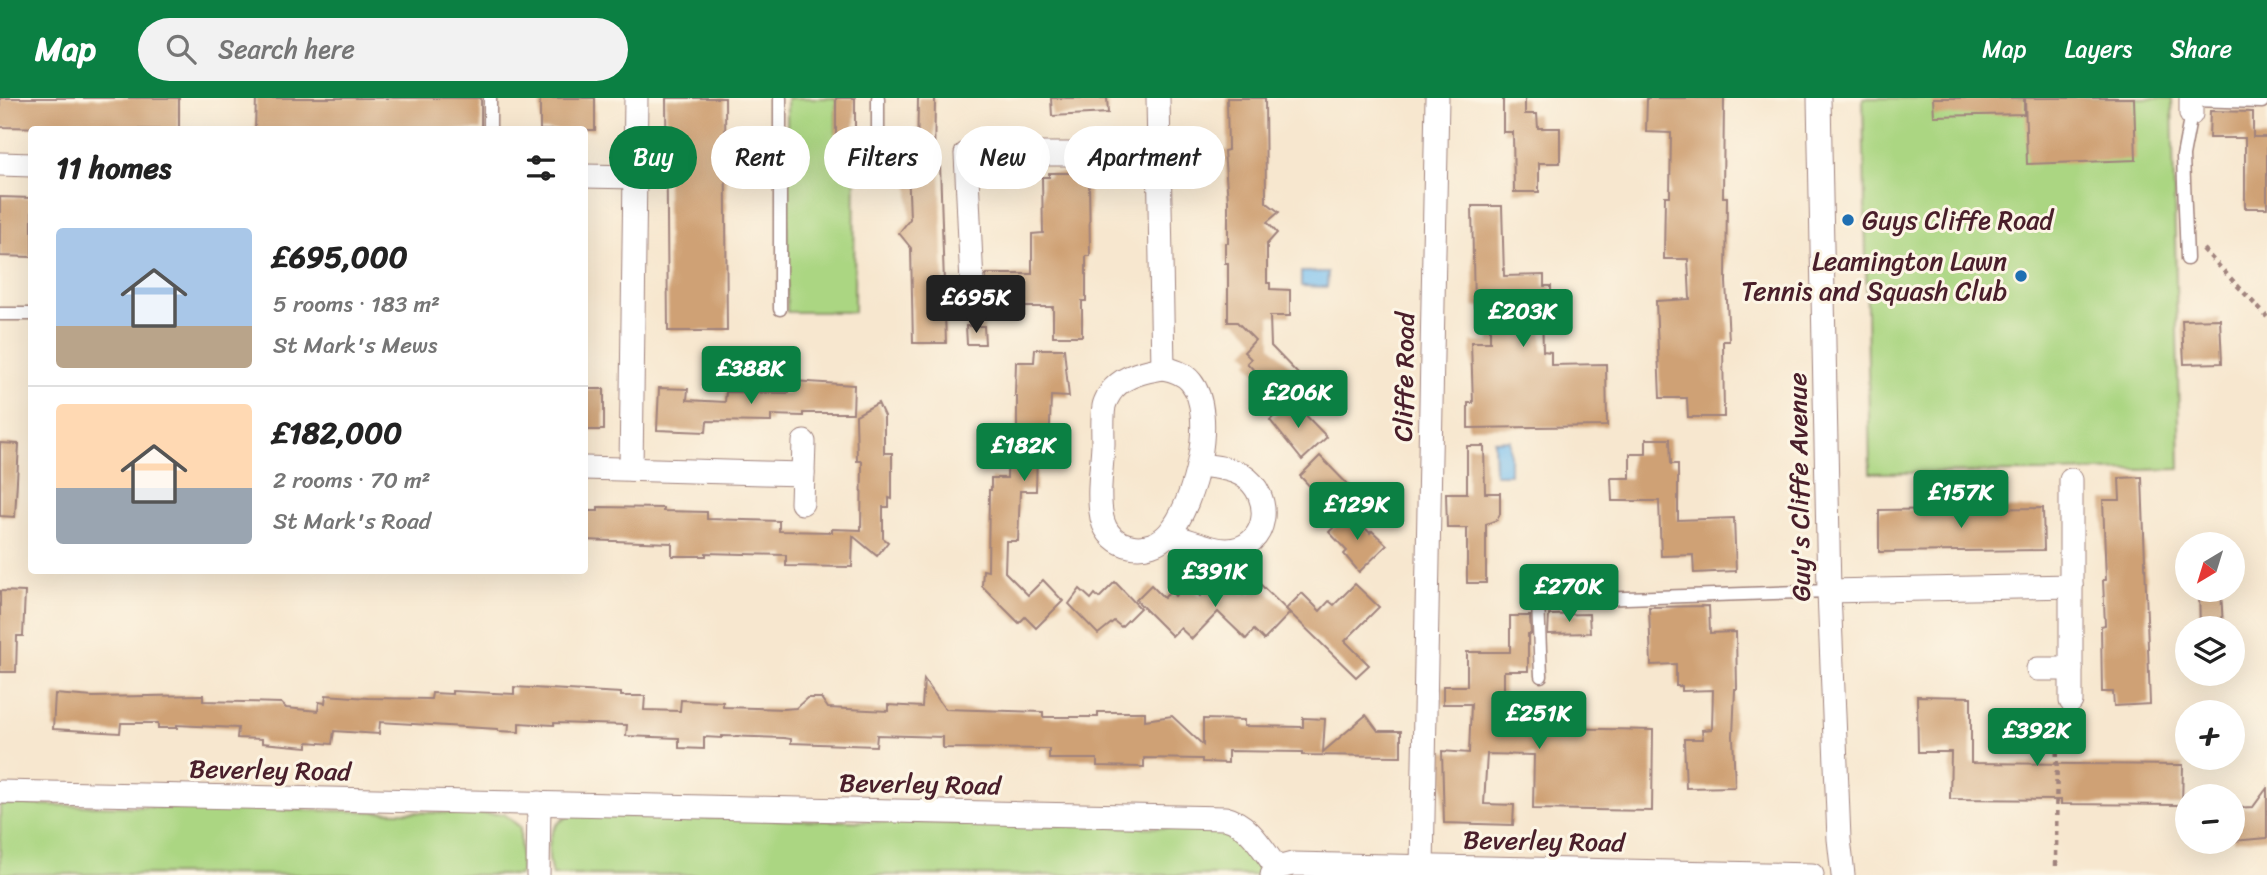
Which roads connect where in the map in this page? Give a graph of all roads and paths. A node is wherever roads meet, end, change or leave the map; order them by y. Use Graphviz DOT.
graph roads {
  1 [pos="490,98"];
  2 [pos="636,98"];
  3 [pos="780,98"];
  4 [pos="878,98"];
  5 [pos="1158,98"];
  6 [pos="1437,98"];
  7 [pos="1819,98"];
  8 [pos="2263,102"];
  9 [pos="2191,104"];
  10 [pos="490,126"];
  11 [pos="636,126"];
  12 [pos="878,126"];
  13 [pos="1158,126"];
  14 [pos="1064,154"];
  15 [pos="0,164"];
  16 [pos="28,165"];
  17 [pos="588,176"];
  18 [pos="609,176"];
  19 [pos="636,189"];
  20 [pos="1160,189"];
  21 [pos="2186,230"];
  22 [pos="2188,258"];
  23 [pos="973,306"];
  24 [pos="780,309"];
  25 [pos="0,314"];
  26 [pos="28,314"];
  27 [pos="2267,317"];
  28 [pos="1163,368"];
  29 [pos="804,443"];
  30 [pos="1200,465"];
  31 [pos="588,468"];
  32 [pos="631,469"];
  33 [pos="803,474"];
  34 [pos="2071,480"];
  35 [pos="802,503"];
  36 [pos="1168,535"];
  37 [pos="2071,586"];
  38 [pos="1829,591"];
  39 [pos="2038,669"];
  40 [pos="2071,669"];
  41 [pos="1541,676"];
  42 [pos="2064,705"];
  43 [pos="0,792"];
  44 [pos="539,803"];
  45 [pos="2056,866"];
  46 [pos="1422,867"];
  47 [pos="1275,872"];
  48 [pos="1509,872"];
  49 [pos="1625,873"];
  50 [pos="538,875"];
  51 [pos="1783,875"];
  52 [pos="1812,875"];
  53 [pos="1843,875"];
  1 -- 10 [label="lane"];
  2 -- 11 [label="street"];
  3 -- 24 [label="lane"];
  4 -- 12 [label="lane"];
  5 -- 13 [label="street"];
  6 -- 46 [label="street, Cliffe Road"];
  7 -- 38 [label="street, Guy's Cliffe Avenue"];
  8 -- 9 [label="lane"];
  9 -- 21 [label="lane"];
  14 -- 23 [label="street"];
  15 -- 16 [label="street"];
  17 -- 18 [label="street"];
  19 -- 32 [label="street"];
  20 -- 28 [label="street"];
  21 -- 22 [label="lane"];
  21 -- 27 [label="path"];
  25 -- 26 [label="lane"];
  28 -- 30 [label="street"];
  28 -- 36 [label="street"];
  29 -- 33 [label="street"];
  30 -- 36 [label="street"];
  30 -- 36 [label="street"];
  31 -- 32 [label="street"];
  32 -- 33 [label="street"];
  33 -- 35 [label="street"];
  34 -- 37 [label="street"];
  37 -- 38 [label="street"];
  37 -- 40 [label="street"];
  38 -- 41 [label="lane"];
  38 -- 53 [label="street, Guy's Cliffe Avenue"];
  39 -- 40 [label="street"];
  40 -- 42 [label="street"];
  42 -- 45 [label="path"];
  43 -- 44 [label="street, Beverley Road"];
  44 -- 47 [label="street, Beverley Road"];
  44 -- 50 [label="street"];
  46 -- 47 [label="street, Beverley Road"];
  46 -- 48 [label="street, Beverley Road"];
  48 -- 49 [label="street, Beverley Road"];
  49 -- 51 [label="street, Beverley Road"];
  51 -- 52 [label="street, Beverley Road"];
}
